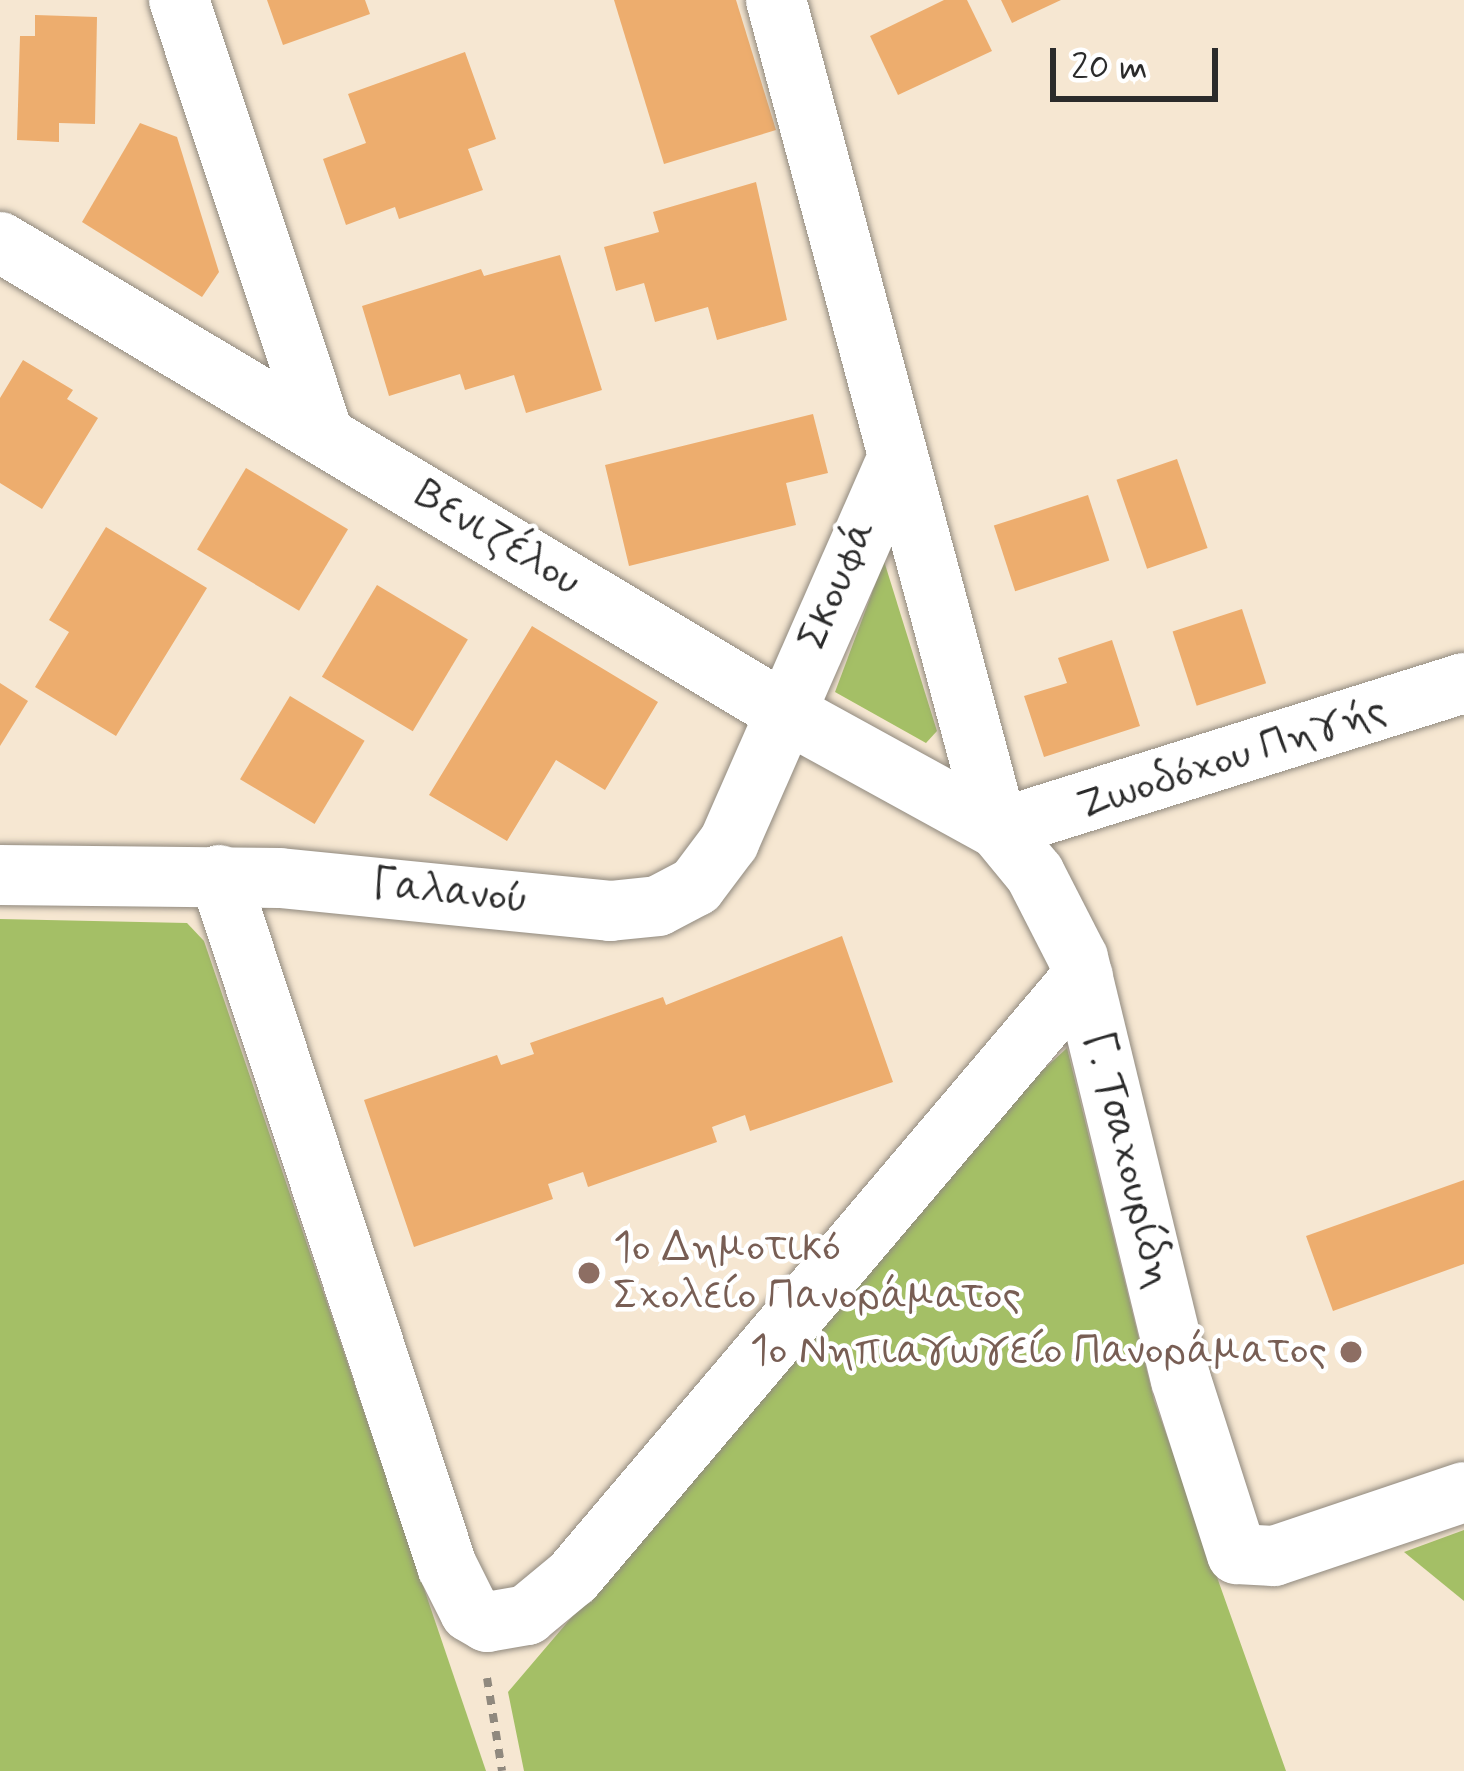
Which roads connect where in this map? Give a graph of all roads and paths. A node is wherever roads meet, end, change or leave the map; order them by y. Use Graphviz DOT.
graph roads {
  1 [pos="179,0"];
  2 [pos="776,0"];
  3 [pos="0,242"];
  4 [pos="324,435"];
  5 [pos="896,461"];
  6 [pos="1464,683"];
  7 [pos="783,710"];
  8 [pos="998,829"];
  9 [pos="0,874"];
  10 [pos="219,875"];
  11 [pos="1083,976"];
  12 [pos="1464,1492"];
  13 [pos="487,1622"];
  14 [pos="502,1771"];
  1 -- 4 [label="street"];
  2 -- 5 [label="street"];
  3 -- 4 [label="street, Βενιζέλου"];
  4 -- 7 [label="street, Βενιζέλου"];
  5 -- 7 [label="street, Σκουφά"];
  5 -- 8 [label="street"];
  6 -- 8 [label="street, Ζωοδόχου Πηγής"];
  7 -- 8 [label="street, Βενιζέλου"];
  7 -- 10 [label="street, Γαλανού"];
  8 -- 11 [label="street, Γ. Τσαχουρίδη"];
  9 -- 10 [label="street, Γαλανού"];
  10 -- 13 [label="street"];
  11 -- 12 [label="street, Γ. Τσαχουρίδη"];
  11 -- 13 [label="street"];
  13 -- 14 [label="path"];
}
